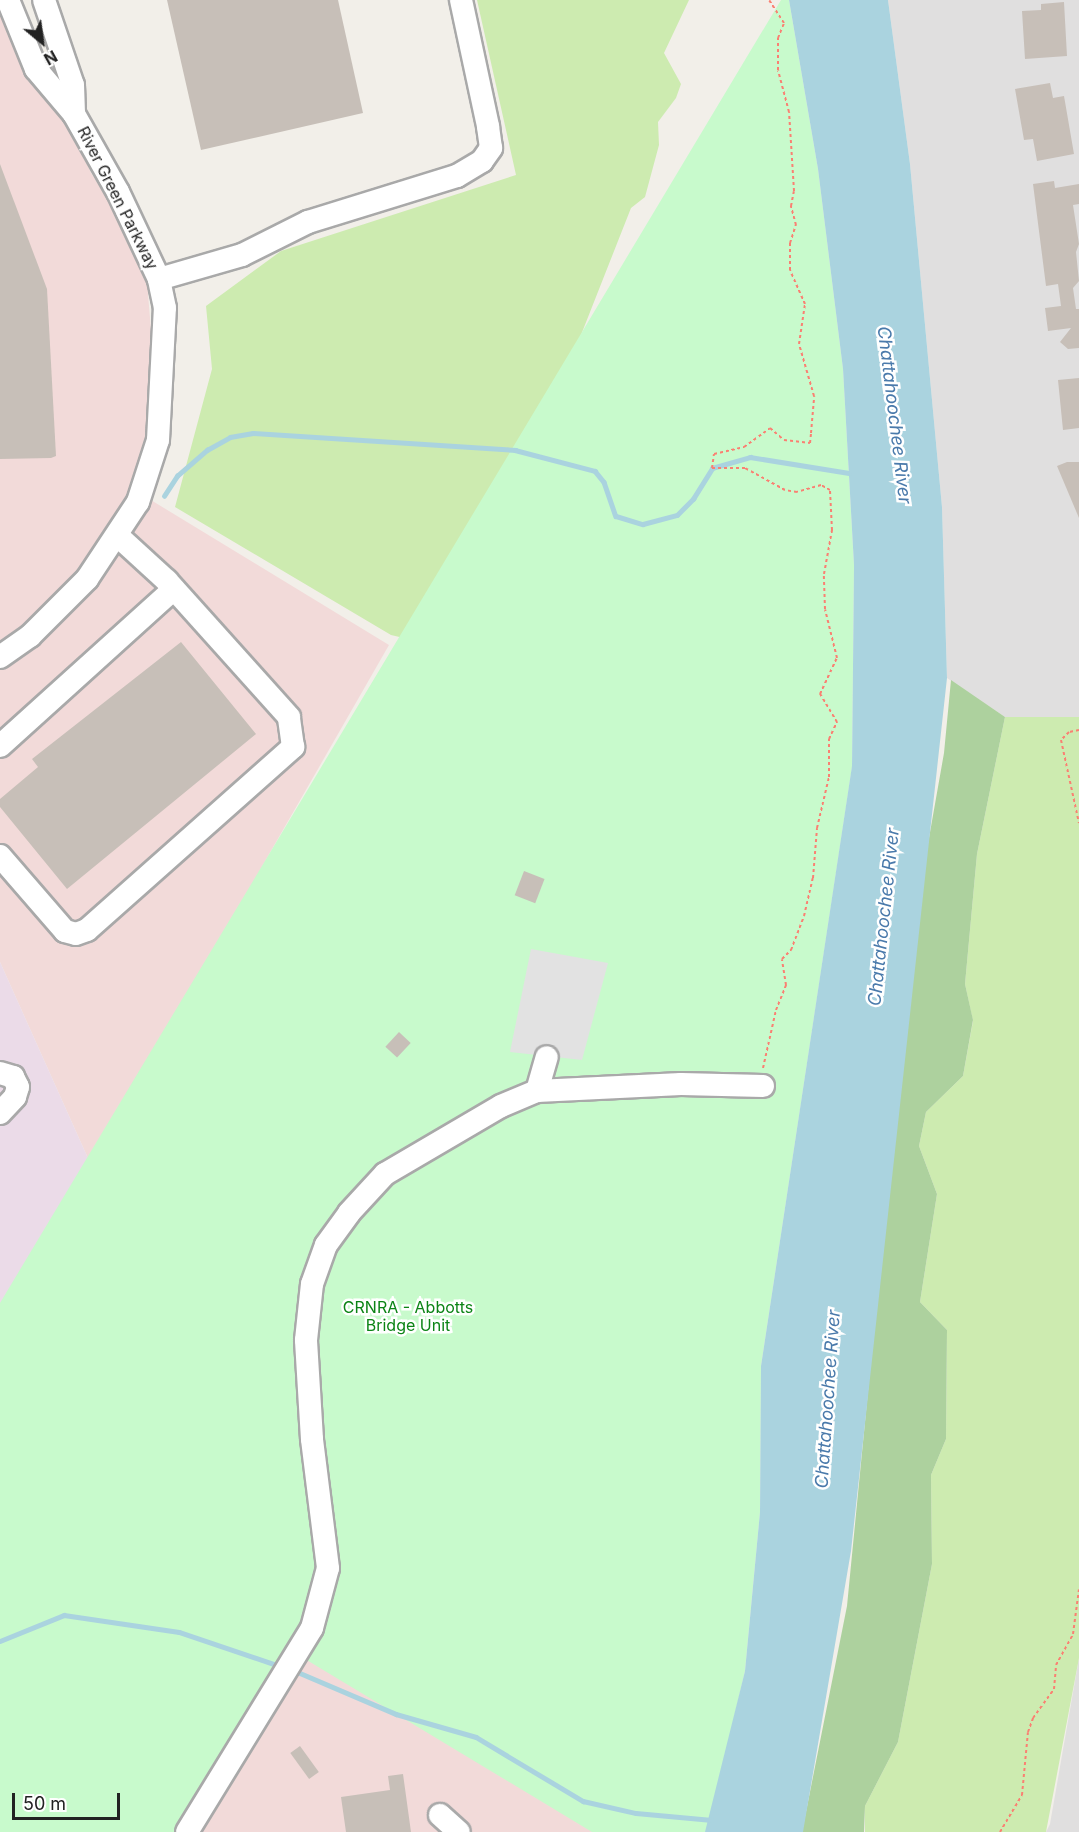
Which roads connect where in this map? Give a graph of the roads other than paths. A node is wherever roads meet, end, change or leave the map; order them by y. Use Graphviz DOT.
graph roads {
  1 [pos="8,0"];
  2 [pos="44,0"];
  3 [pos="461,0"];
  4 [pos="74,114"];
  5 [pos="159,279"];
  6 [pos="118,537"];
  7 [pos="174,589"];
  8 [pos="0,657"];
  9 [pos="0,746"];
  10 [pos="0,856"];
  11 [pos="547,1057"];
  12 [pos="0,1073"];
  13 [pos="753,1086"];
  14 [pos="537,1091"];
  15 [pos="0,1113"];
  16 [pos="440,1815"];
  17 [pos="187,1832"];
  18 [pos="459,1832"];
  1 -- 4 [label="street, River Green Parkway"];
  2 -- 4 [label="street, River Green Parkway"];
  3 -- 5 [label="street"];
  4 -- 5 [label="street, River Green Parkway"];
  5 -- 6 [label="street, River Green Parkway"];
  6 -- 7 [label="street"];
  6 -- 8 [label="street, River Green Parkway"];
  7 -- 9 [label="street"];
  7 -- 10 [label="street"];
  11 -- 14 [label="street"];
  12 -- 15 [label="street"];
  13 -- 14 [label="street"];
  14 -- 17 [label="street"];
  16 -- 18 [label="street"];
}
